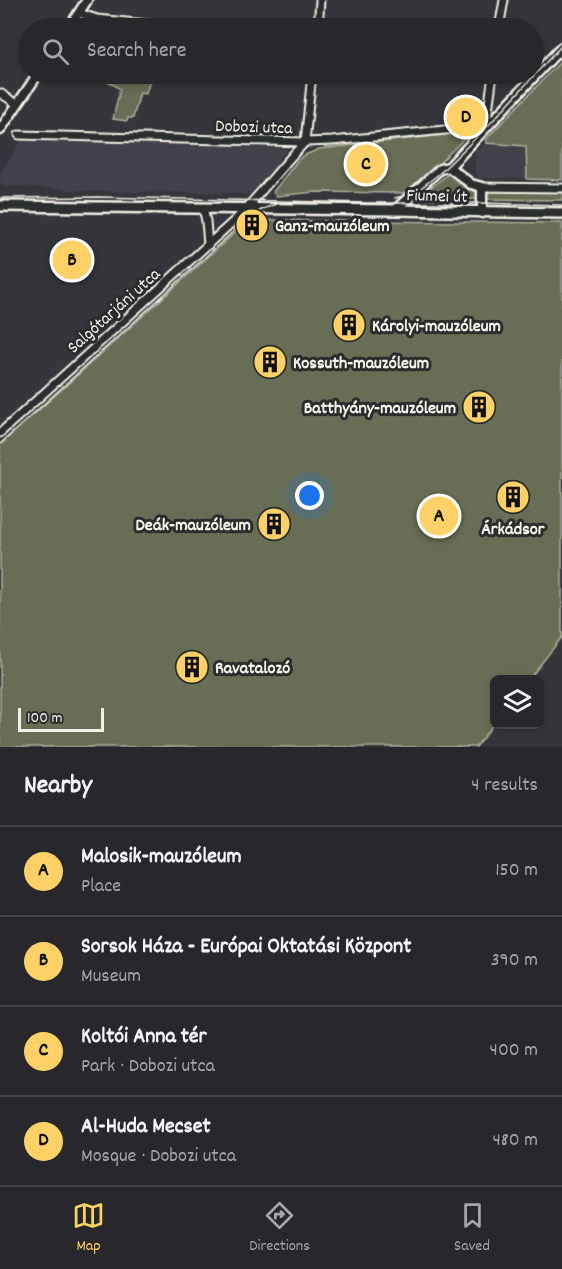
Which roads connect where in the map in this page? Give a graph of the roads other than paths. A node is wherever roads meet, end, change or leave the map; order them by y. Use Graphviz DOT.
graph roads {
  1 [pos="320,0"];
  2 [pos="504,0"];
  3 [pos="82,4"];
  4 [pos="74,18"];
  5 [pos="96,18"];
  6 [pos="319,18"];
  7 [pos="501,18"];
  8 [pos="562,47"];
  9 [pos="544,66"];
  10 [pos="31,84"];
  11 [pos="311,84"];
  12 [pos="492,84"];
  13 [pos="527,84"];
  14 [pos="0,93"];
  15 [pos="17,104"];
  16 [pos="487,127"];
  17 [pos="0,130"];
  18 [pos="19,135"];
  19 [pos="305,142"];
  20 [pos="449,167"];
  21 [pos="482,187"];
  22 [pos="562,188"];
  23 [pos="0,206"];
  24 [pos="203,208"];
  25 [pos="246,209"];
  26 [pos="395,210"];
  27 [pos="482,213"];
  28 [pos="562,213"];
  29 [pos="208,244"];
  30 [pos="0,433"];
  1 -- 6 [label="street"];
  2 -- 7 [label="street"];
  3 -- 4 [label="street"];
  3 -- 5 [label="street"];
  8 -- 9 [label="street"];
  10 -- 15 [label="street"];
  11 -- 19 [label="street"];
  12 -- 16 [label="street"];
  13 -- 16 [label="street"];
  14 -- 15 [label="street"];
  15 -- 17 [label="street"];
  16 -- 19 [label="street, Dobozi utca"];
  16 -- 20 [label="street"];
  18 -- 19 [label="street, Dobozi utca"];
  19 -- 25 [label="street, Salgótarjáni utca"];
  20 -- 21 [label="street"];
  20 -- 26 [label="street"];
  21 -- 22 [label="street"];
  21 -- 27 [label="street"];
  23 -- 24 [label="main road, Fiumei út"];
  24 -- 25 [label="main road, Fiumei út"];
  24 -- 29 [label="street"];
  25 -- 26 [label="main road, Fiumei út"];
  25 -- 29 [label="street, Salgótarjáni utca"];
  26 -- 27 [label="main road, Fiumei út"];
  27 -- 28 [label="main road, Fiumei út"];
  29 -- 30 [label="street, Salgótarjáni utca"];
}
